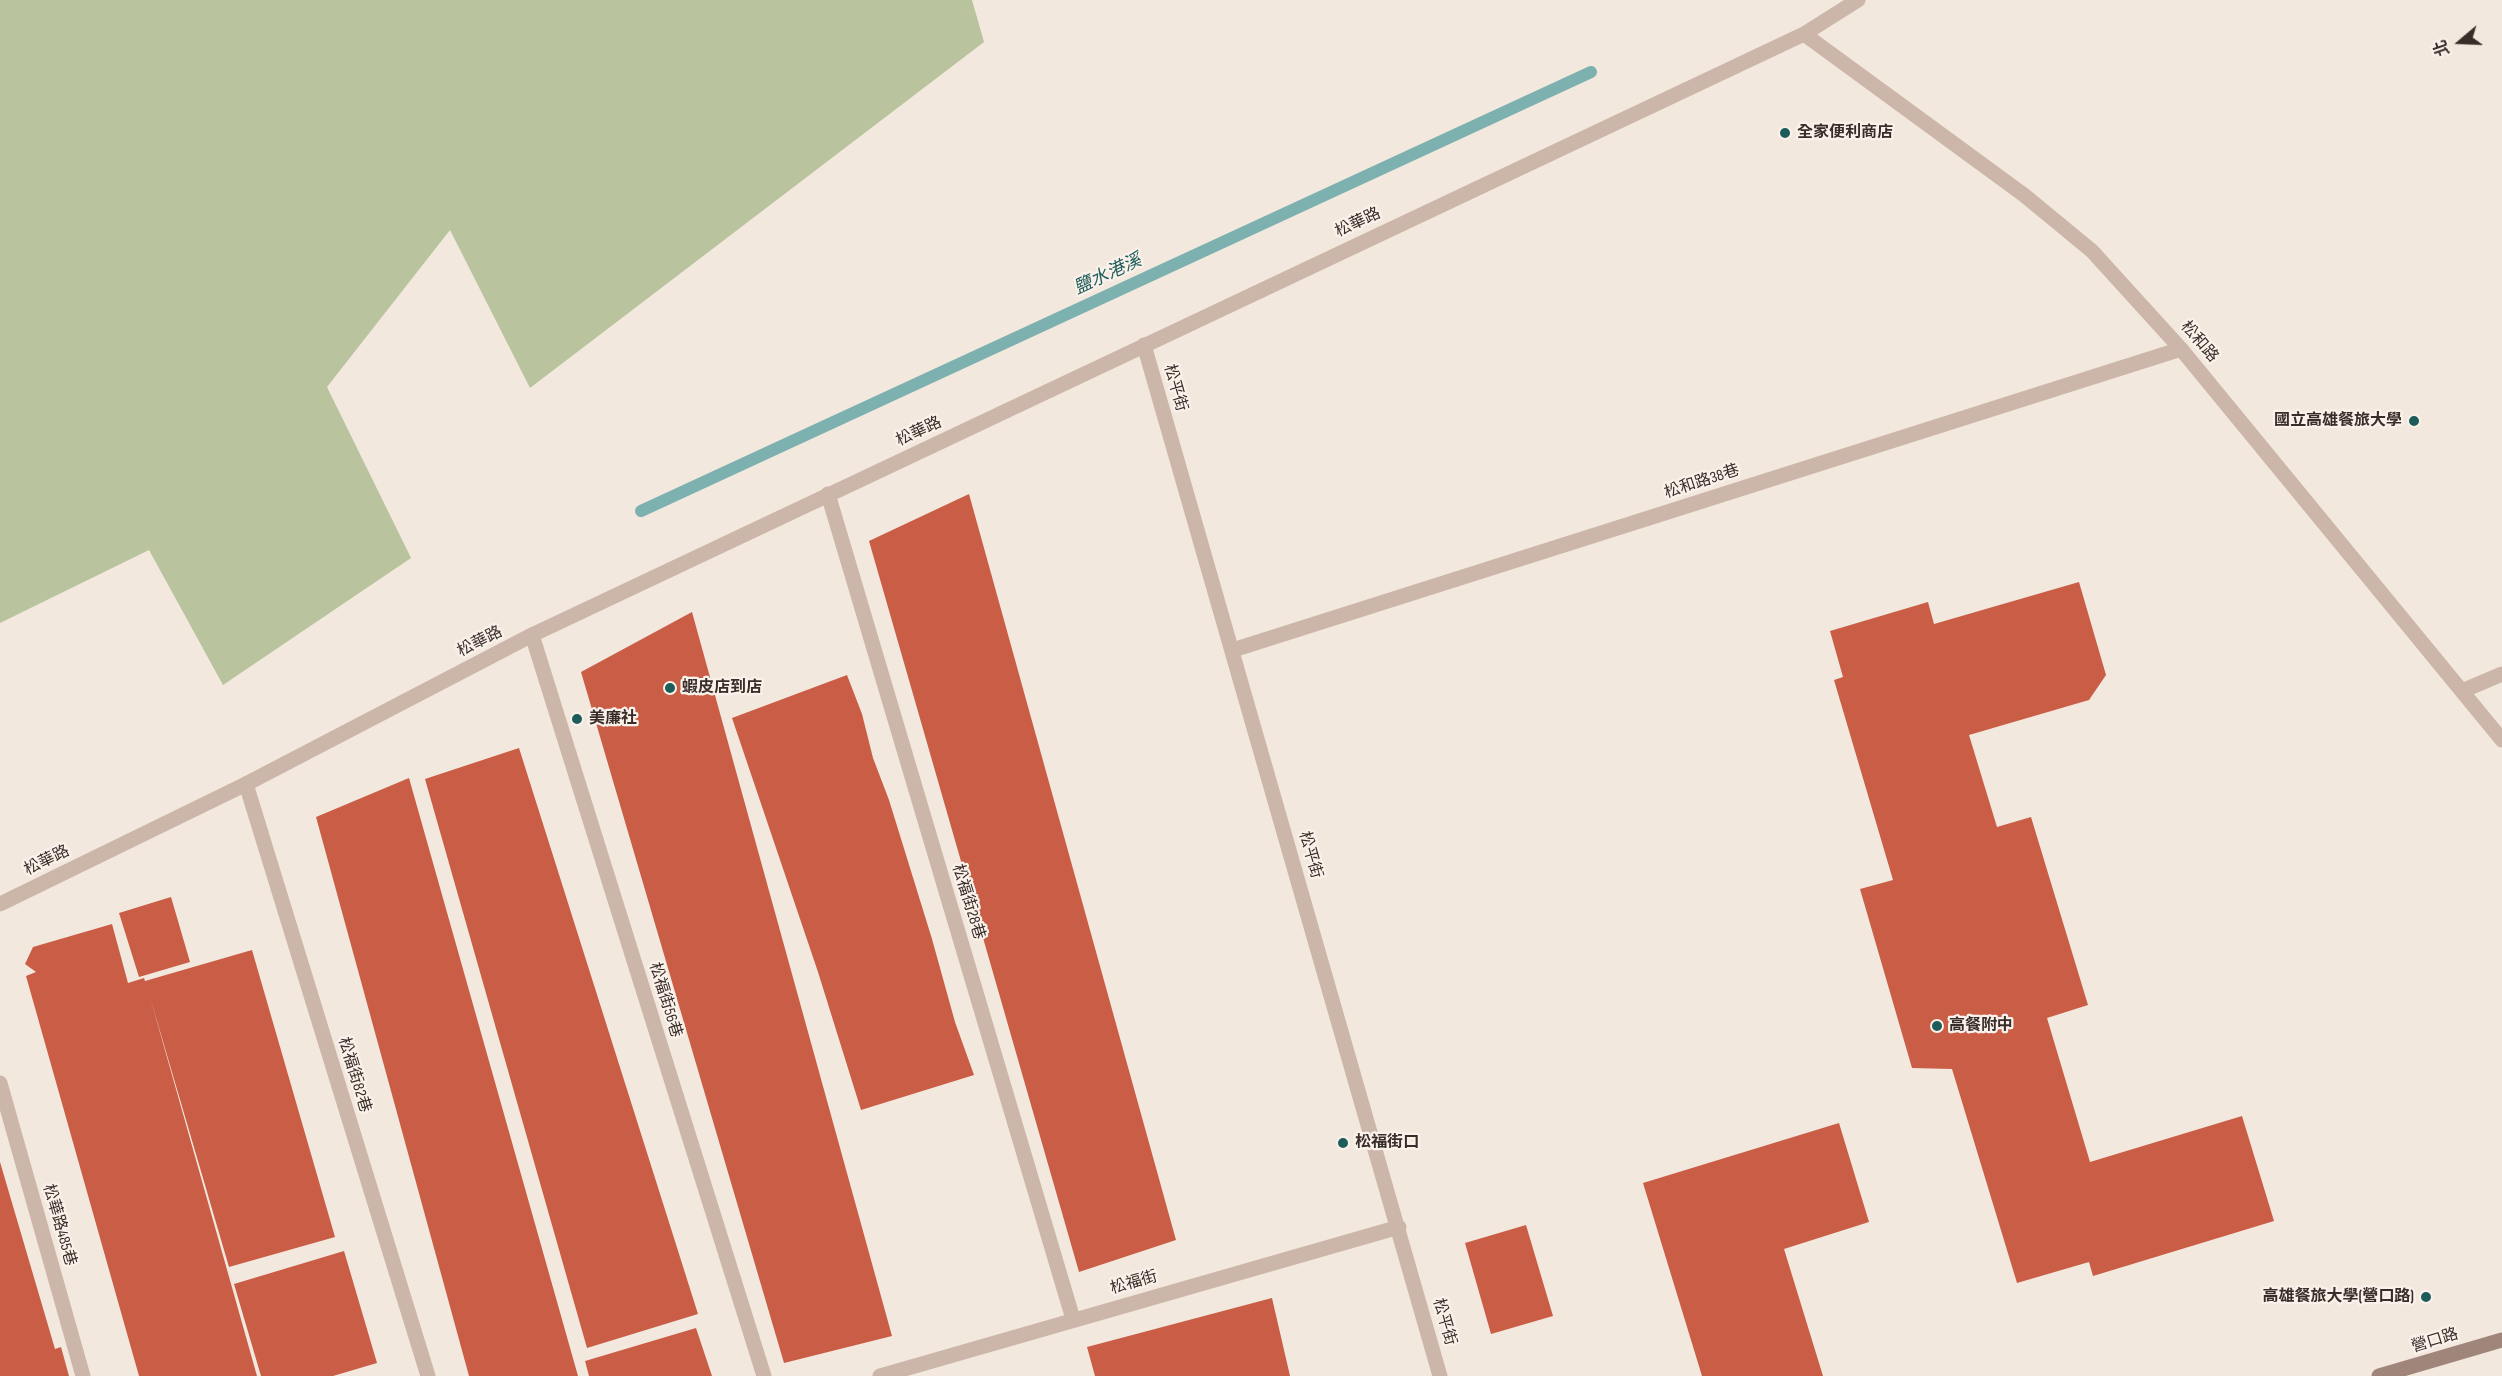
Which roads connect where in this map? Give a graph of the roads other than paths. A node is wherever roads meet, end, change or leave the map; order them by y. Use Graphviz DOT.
graph roads {
  1 [pos="1857,0"];
  2 [pos="1804,34"];
  3 [pos="1144,345"];
  4 [pos="2181,349"];
  5 [pos="828,495"];
  6 [pos="532,635"];
  7 [pos="1233,650"];
  8 [pos="2502,674"];
  9 [pos="2462,691"];
  10 [pos="2502,740"];
  11 [pos="246,784"];
  12 [pos="0,904"];
  13 [pos="0,1083"];
  14 [pos="1399,1227"];
  15 [pos="1073,1319"];
  16 [pos="2502,1340"];
  17 [pos="83,1376"];
  18 [pos="428,1376"];
  19 [pos="764,1376"];
  20 [pos="880,1376"];
  21 [pos="1440,1376"];
  22 [pos="2379,1376"];
  1 -- 2 [label="street, 松華路"];
  2 -- 3 [label="street, 松華路"];
  2 -- 4 [label="street, 松和路"];
  3 -- 5 [label="street, 松華路"];
  3 -- 7 [label="street, 松平街"];
  4 -- 7 [label="street, 松和路38巷"];
  4 -- 9 [label="street, 松和路"];
  5 -- 6 [label="street, 松華路"];
  5 -- 15 [label="street, 松福街28巷"];
  6 -- 11 [label="street, 松華路"];
  6 -- 19 [label="street, 松福街56巷"];
  7 -- 14 [label="street, 松平街"];
  8 -- 9 [label="street"];
  9 -- 10 [label="street, 松和路"];
  11 -- 12 [label="street, 松華路"];
  11 -- 18 [label="street, 松福街82巷"];
  13 -- 17 [label="street, 松華路485巷"];
  14 -- 15 [label="street, 松福街"];
  14 -- 21 [label="street, 松平街"];
  15 -- 20 [label="street, 松福街"];
  16 -- 22 [label="street, 營口路"];
}
